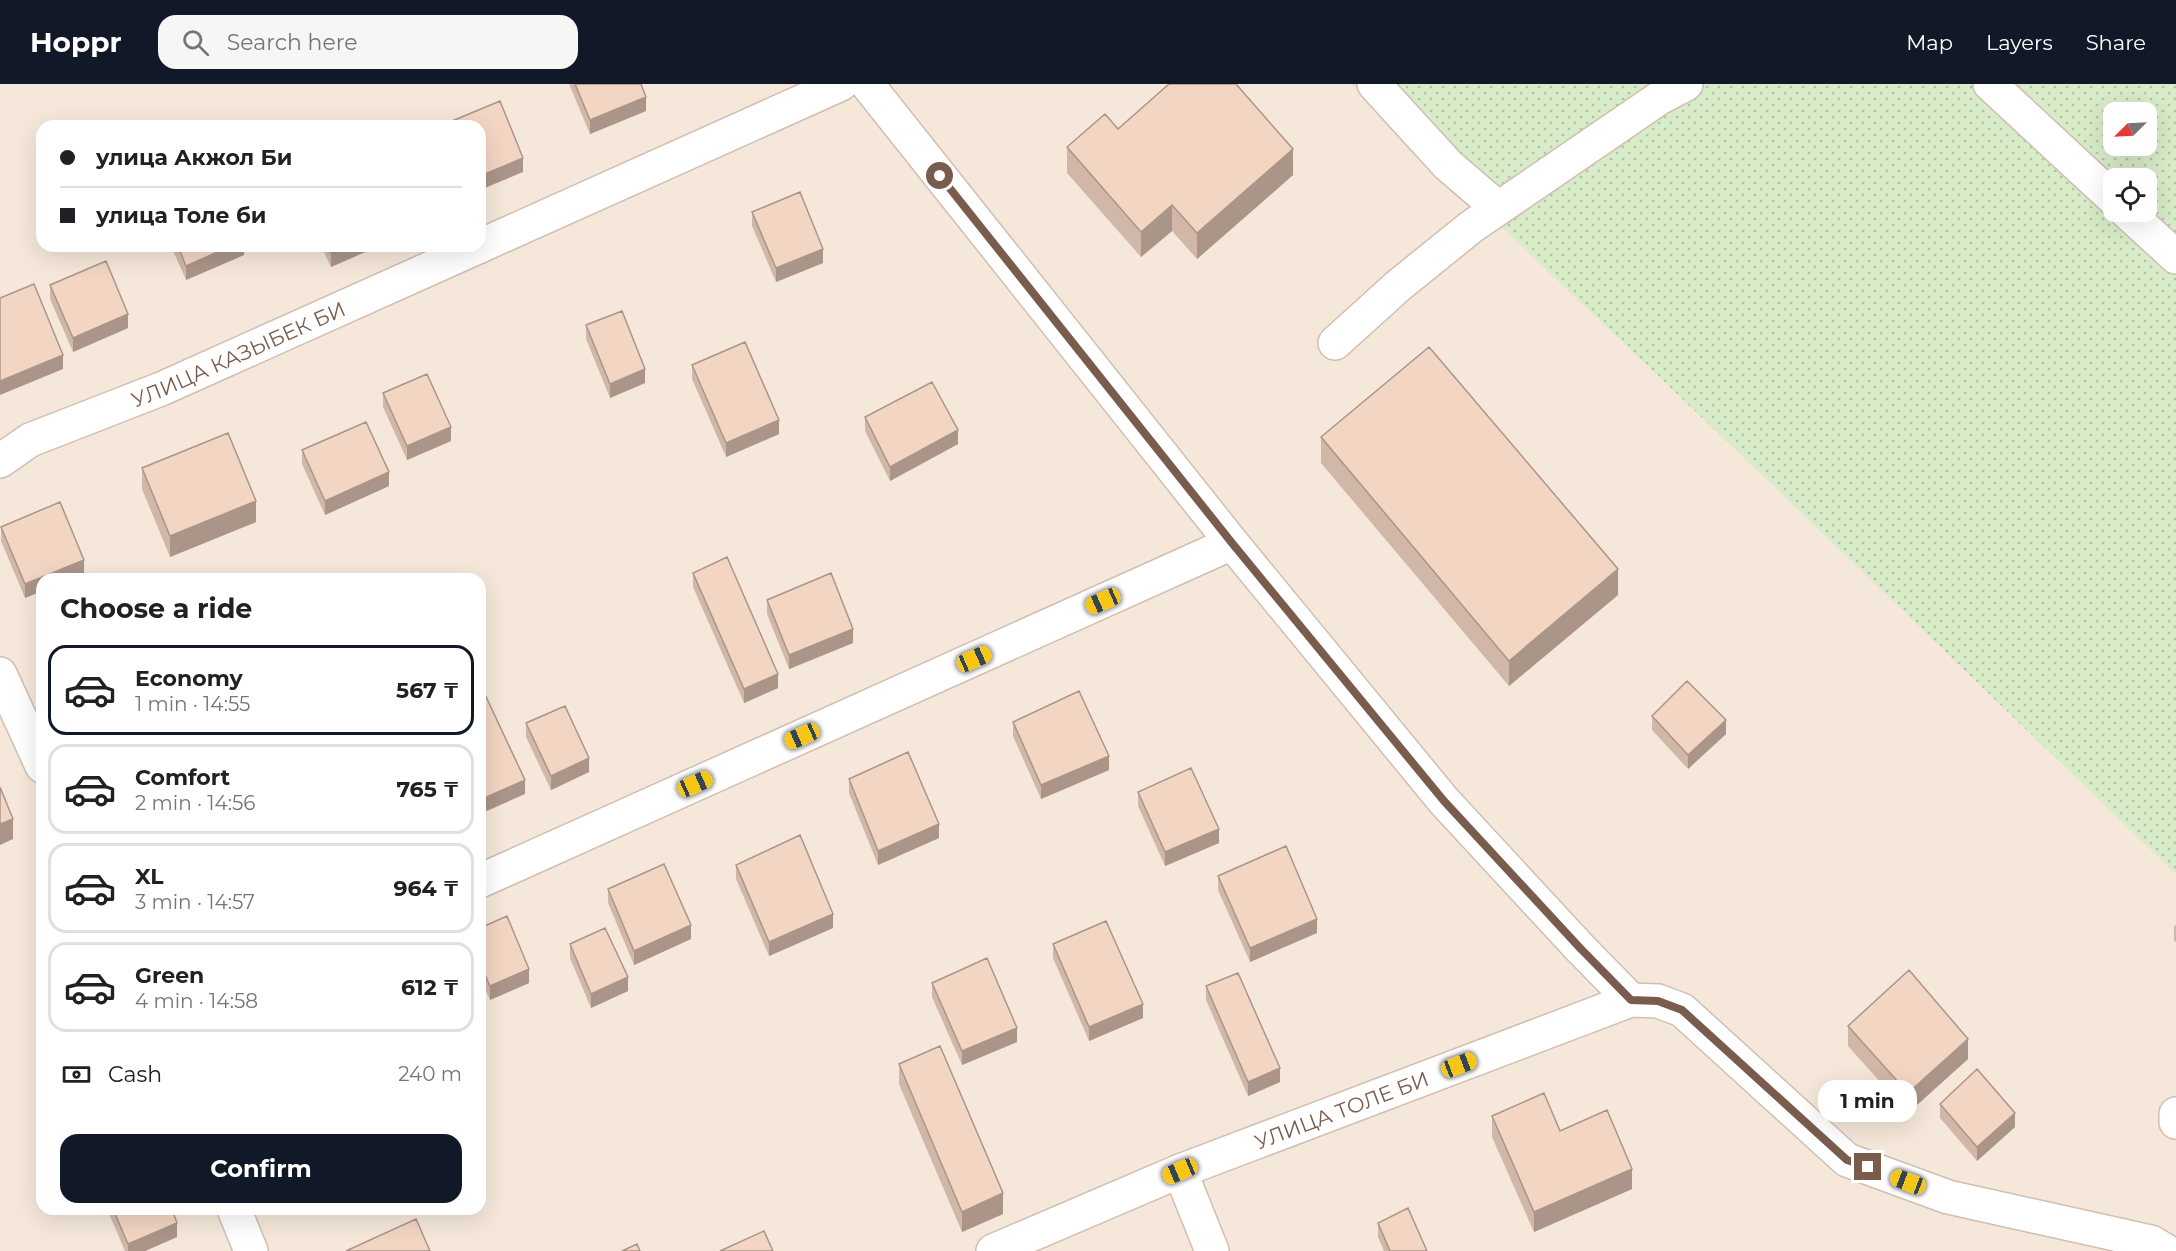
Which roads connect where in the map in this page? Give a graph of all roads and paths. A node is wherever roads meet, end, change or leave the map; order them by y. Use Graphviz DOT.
graph roads {
  1 [pos="841,84"];
  2 [pos="867,84"];
  3 [pos="1374,84"];
  4 [pos="1686,84"];
  5 [pos="1990,84"];
  6 [pos="2103,189"];
  7 [pos="1498,208"];
  8 [pos="2138,222"];
  9 [pos="486,243"];
  10 [pos="467,252"];
  11 [pos="2176,257"];
  12 [pos="1335,343"];
  13 [pos="0,461"];
  14 [pos="1232,543"];
  15 [pos="0,674"];
  16 [pos="36,753"];
  17 [pos="486,878"];
  18 [pos="1631,1000"];
  19 [pos="2176,1114"];
  20 [pos="2176,1122"];
  21 [pos="1180,1171"];
  22 [pos="236,1215"];
  23 [pos="251,1251"];
  24 [pos="993,1251"];
  25 [pos="1212,1251"];
  26 [pos="2166,1251"];
  1 -- 9 [label="street, УЛИЦА КАЗЫБЕК БИ"];
  2 -- 14 [label="street"];
  3 -- 7 [label="street"];
  4 -- 7 [label="street"];
  5 -- 6 [label="street"];
  7 -- 12 [label="street"];
  8 -- 11 [label="street"];
  10 -- 13 [label="street, УЛИЦА КАЗЫБЕК БИ"];
  14 -- 17 [label="street"];
  14 -- 18 [label="street"];
  15 -- 16 [label="street"];
  18 -- 21 [label="street, УЛИЦА ТОЛЕ БИ"];
  18 -- 26 [label="street, УЛИЦА ТОЛЕ БИ"];
  19 -- 20 [label="street"];
  21 -- 24 [label="street, УЛИЦА ТОЛЕ БИ"];
  21 -- 25 [label="street"];
  22 -- 23 [label="street"];
}
